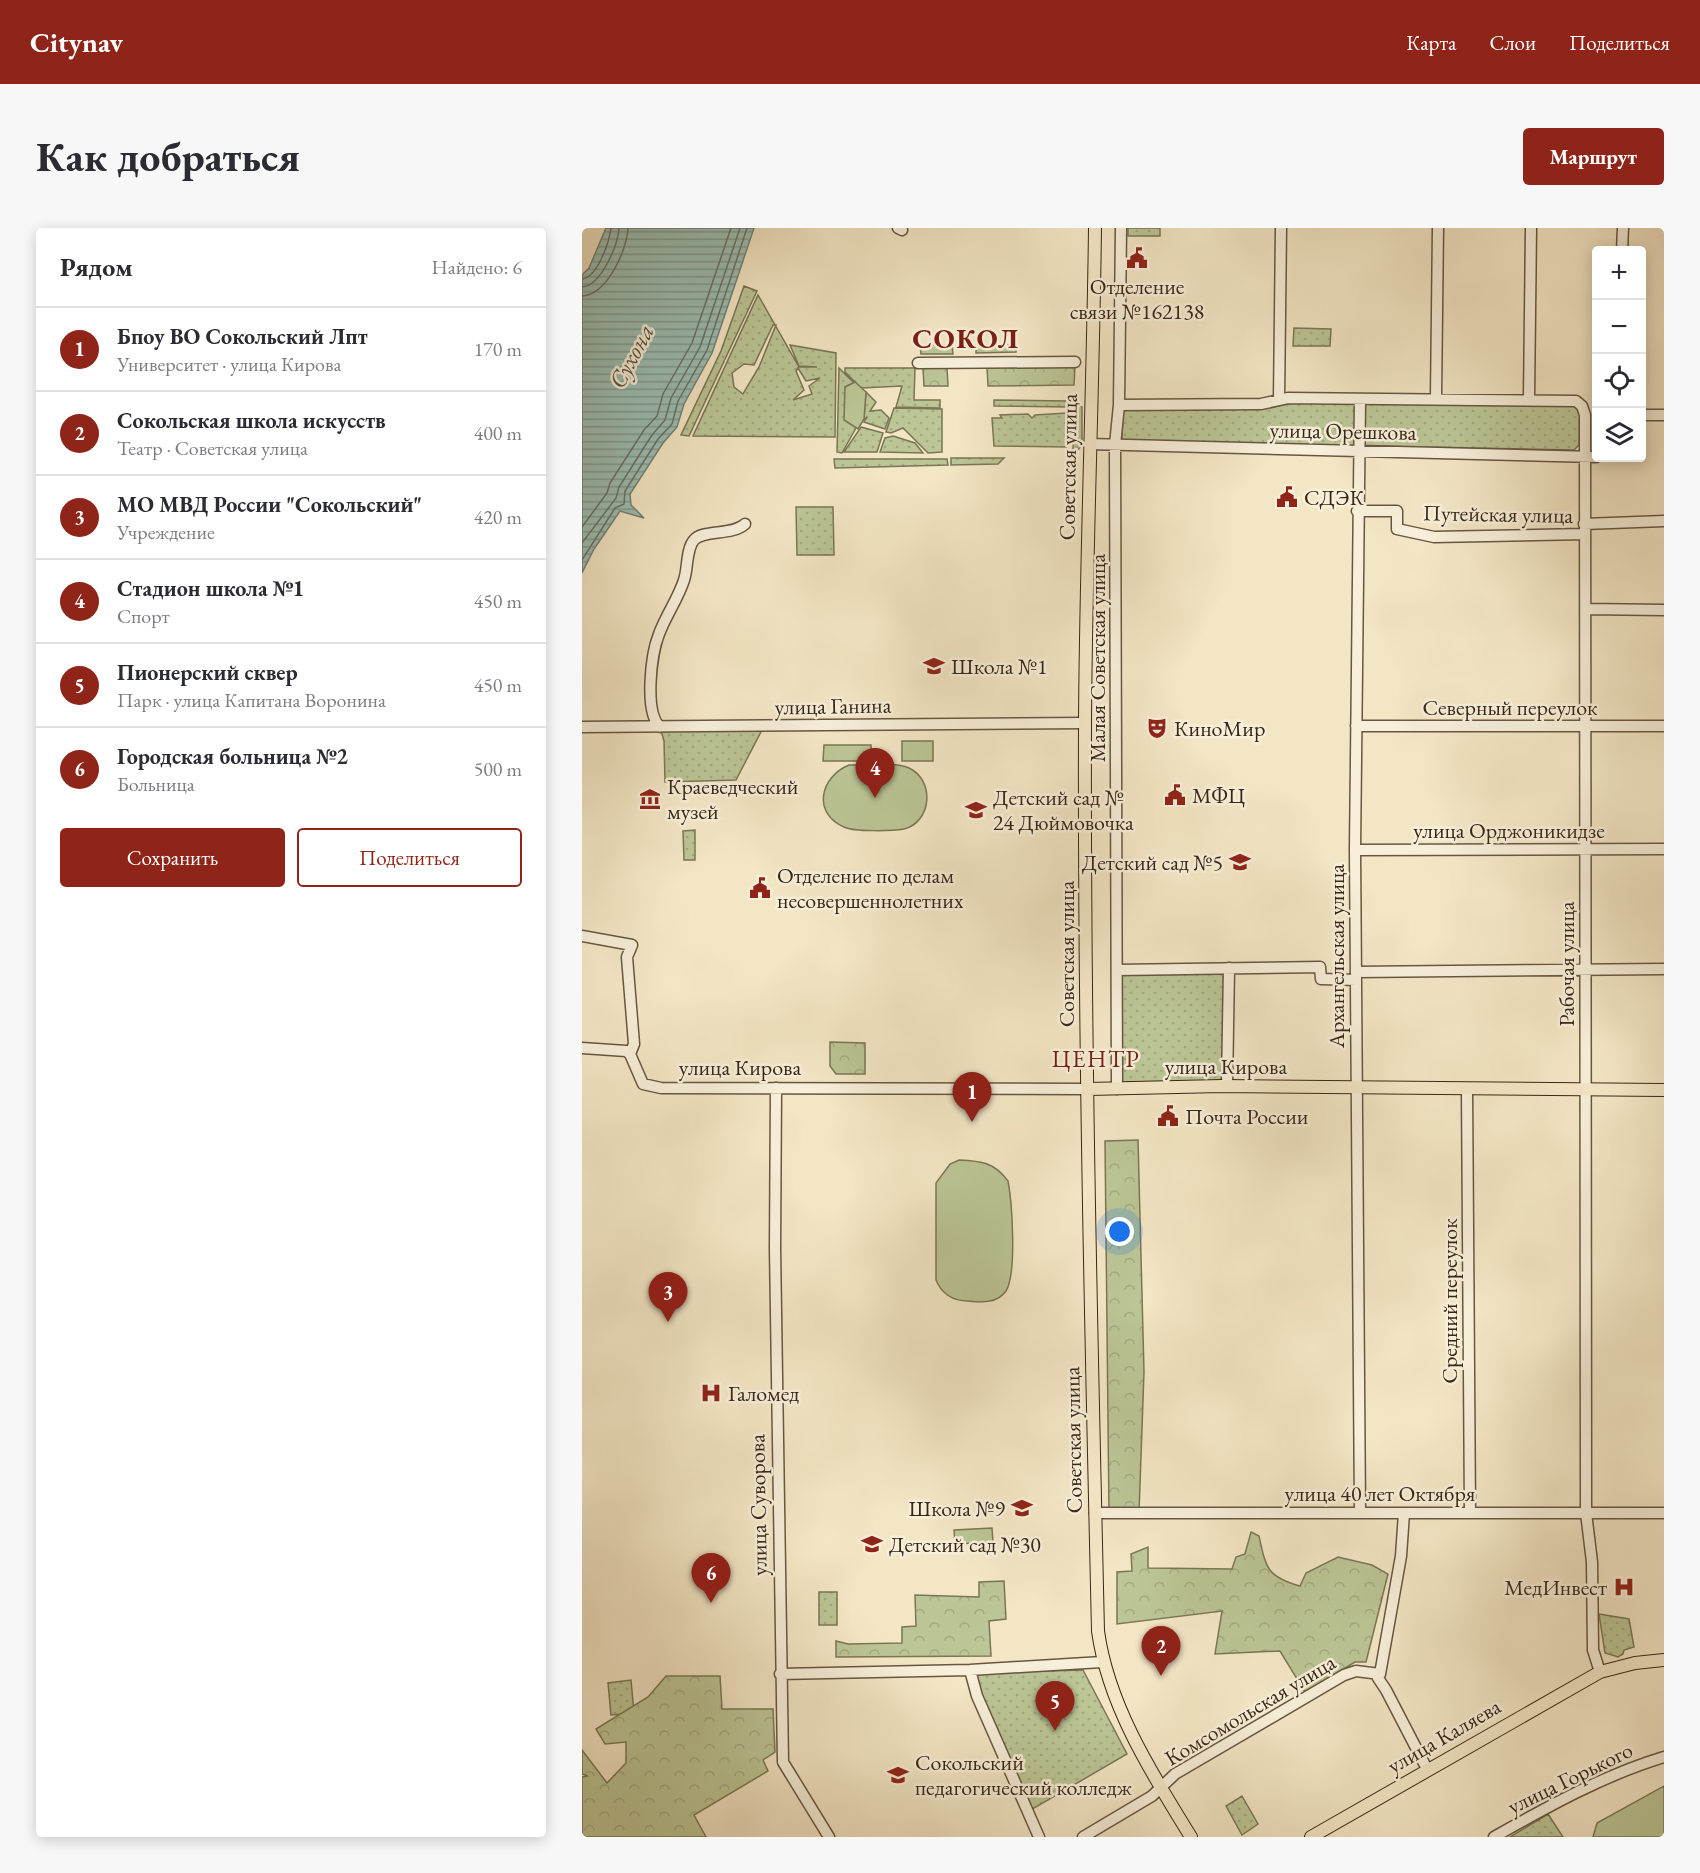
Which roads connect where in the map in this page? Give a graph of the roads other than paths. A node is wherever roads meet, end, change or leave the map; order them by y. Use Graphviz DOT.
graph roads {
  1 [pos="1095,228"];
  2 [pos="1121,228"];
  3 [pos="1281,228"];
  4 [pos="1438,228"];
  5 [pos="1531,228"];
  6 [pos="1623,228"];
  7 [pos="1622,246"];
  8 [pos="1075,362"];
  9 [pos="918,363"];
  10 [pos="1436,397"];
  11 [pos="1529,398"];
  12 [pos="1360,399"];
  13 [pos="1280,400"];
  14 [pos="1119,405"];
  15 [pos="1591,415"];
  16 [pos="1646,415"];
  17 [pos="1664,415"];
  18 [pos="1089,444"];
  19 [pos="1115,445"];
  20 [pos="1359,450"];
  21 [pos="1584,457"];
  22 [pos="1592,457"];
  23 [pos="1358,511"];
  24 [pos="1664,521"];
  25 [pos="746,524"];
  26 [pos="1584,529"];
  27 [pos="1585,609"];
  28 [pos="1664,610"];
  29 [pos="1085,723"];
  30 [pos="1356,726"];
  31 [pos="1585,726"];
  32 [pos="1664,726"];
  33 [pos="582,727"];
  34 [pos="660,727"];
  35 [pos="1585,849"];
  36 [pos="1664,849"];
  37 [pos="1355,850"];
  38 [pos="582,936"];
  39 [pos="1229,968"];
  40 [pos="1585,969"];
  41 [pos="1664,969"];
  42 [pos="1117,970"];
  43 [pos="1356,976"];
  44 [pos="582,1048"];
  45 [pos="630,1054"];
  46 [pos="1227,1086"];
  47 [pos="1356,1087"];
  48 [pos="776,1088"];
  49 [pos="1088,1089"];
  50 [pos="1117,1089"];
  51 [pos="1467,1089"];
  52 [pos="1585,1089"];
  53 [pos="1664,1090"];
  54 [pos="1360,1513"];
  55 [pos="1404,1513"];
  56 [pos="1470,1513"];
  57 [pos="1586,1513"];
  58 [pos="1664,1513"];
  59 [pos="1095,1514"];
  60 [pos="1664,1660"];
  61 [pos="1102,1662"];
  62 [pos="970,1670"];
  63 [pos="1600,1672"];
  64 [pos="780,1674"];
  65 [pos="1380,1674"];
  66 [pos="1664,1756"];
  67 [pos="1426,1769"];
  68 [pos="1161,1788"];
  69 [pos="829,1837"];
  70 [pos="1039,1837"];
  71 [pos="1083,1837"];
  72 [pos="1191,1837"];
  73 [pos="1311,1837"];
  74 [pos="1494,1837"];
  1 -- 18 [label="main road, Советская улица"];
  2 -- 14 [label="street, Малая Советская улица"];
  3 -- 13 [label="street"];
  4 -- 10 [label="street"];
  5 -- 11 [label="street"];
  6 -- 7 [label="street"];
  8 -- 9 [label="street"];
  10 -- 11 [label="street, улица Орешкова"];
  10 -- 12 [label="street, улица Орешкова"];
  11 -- 15 [label="street, улица Орешкова"];
  12 -- 13 [label="street, улица Орешкова"];
  12 -- 20 [label="street, Архангельская улица"];
  13 -- 14 [label="street, улица Орешкова"];
  14 -- 19 [label="street, Малая Советская улица"];
  15 -- 21 [label="street, Рабочая улица"];
  16 -- 17 [label="street"];
  18 -- 19 [label="street, улица Орешкова"];
  18 -- 29 [label="main road, Советская улица"];
  19 -- 20 [label="street, улица Орешкова"];
  19 -- 42 [label="street, Малая Советская улица"];
  20 -- 21 [label="street, улица Орешкова"];
  20 -- 23 [label="street, Архангельская улица"];
  21 -- 22 [label="street, улица Орешкова"];
  21 -- 26 [label="street, Рабочая улица"];
  23 -- 26 [label="street, Путейская улица"];
  23 -- 30 [label="street, Архангельская улица"];
  24 -- 26 [label="street, Путейская улица"];
  25 -- 34 [label="street"];
  26 -- 27 [label="street, Рабочая улица"];
  27 -- 28 [label="street"];
  27 -- 31 [label="street, Рабочая улица"];
  29 -- 34 [label="street, улица Ганина"];
  29 -- 49 [label="main road, Советская улица"];
  30 -- 31 [label="street, Северный переулок"];
  30 -- 37 [label="street, Архангельская улица"];
  31 -- 32 [label="street, Северный переулок"];
  31 -- 35 [label="street, Рабочая улица"];
  33 -- 34 [label="street, улица Ганина"];
  35 -- 36 [label="street, улица Орджоникидзе"];
  35 -- 37 [label="street, улица Орджоникидзе"];
  35 -- 40 [label="street, Рабочая улица"];
  37 -- 43 [label="street, Архангельская улица"];
  38 -- 45 [label="street"];
  39 -- 42 [label="street"];
  39 -- 43 [label="street"];
  39 -- 46 [label="street"];
  40 -- 41 [label="street"];
  40 -- 43 [label="street"];
  40 -- 52 [label="street, Рабочая улица"];
  42 -- 50 [label="street, Малая Советская улица"];
  43 -- 47 [label="street, Архангельская улица"];
  44 -- 45 [label="street"];
  45 -- 48 [label="street, улица Кирова"];
  46 -- 47 [label="main road, улица Кирова"];
  46 -- 50 [label="main road, улица Кирова"];
  47 -- 51 [label="main road, улица Кирова"];
  47 -- 54 [label="street, Архангельская улица"];
  48 -- 49 [label="street, улица Кирова"];
  48 -- 64 [label="street, улица Суворова"];
  49 -- 50 [label="main road, улица Кирова"];
  49 -- 59 [label="main road, Советская улица"];
  51 -- 52 [label="main road, улица Кирова"];
  51 -- 56 [label="street, Средний переулок"];
  52 -- 53 [label="main road, улица Кирова"];
  52 -- 57 [label="street, Рабочая улица"];
  54 -- 55 [label="street, улица 40 лет Октября"];
  54 -- 59 [label="street, улица 40 лет Октября"];
  55 -- 56 [label="street, улица 40 лет Октября"];
  55 -- 65 [label="street"];
  56 -- 57 [label="street, улица 40 лет Октября"];
  57 -- 58 [label="street, улица 40 лет Октября"];
  57 -- 63 [label="street, Рабочая улица"];
  59 -- 61 [label="main road, Советская улица"];
  60 -- 63 [label="main road, улица Каляева"];
  61 -- 62 [label="street"];
  61 -- 68 [label="main road, Советская улица"];
  62 -- 64 [label="street"];
  62 -- 70 [label="street"];
  63 -- 67 [label="main road, улица Каляева"];
  64 -- 69 [label="street, улица Суворова"];
  65 -- 67 [label="street"];
  65 -- 68 [label="street, Комсомольская улица"];
  66 -- 74 [label="street, улица Горького"];
  67 -- 73 [label="main road, улица Каляева"];
  68 -- 71 [label="street, Комсомольская улица"];
  68 -- 72 [label="main road, Советская улица"];
}
